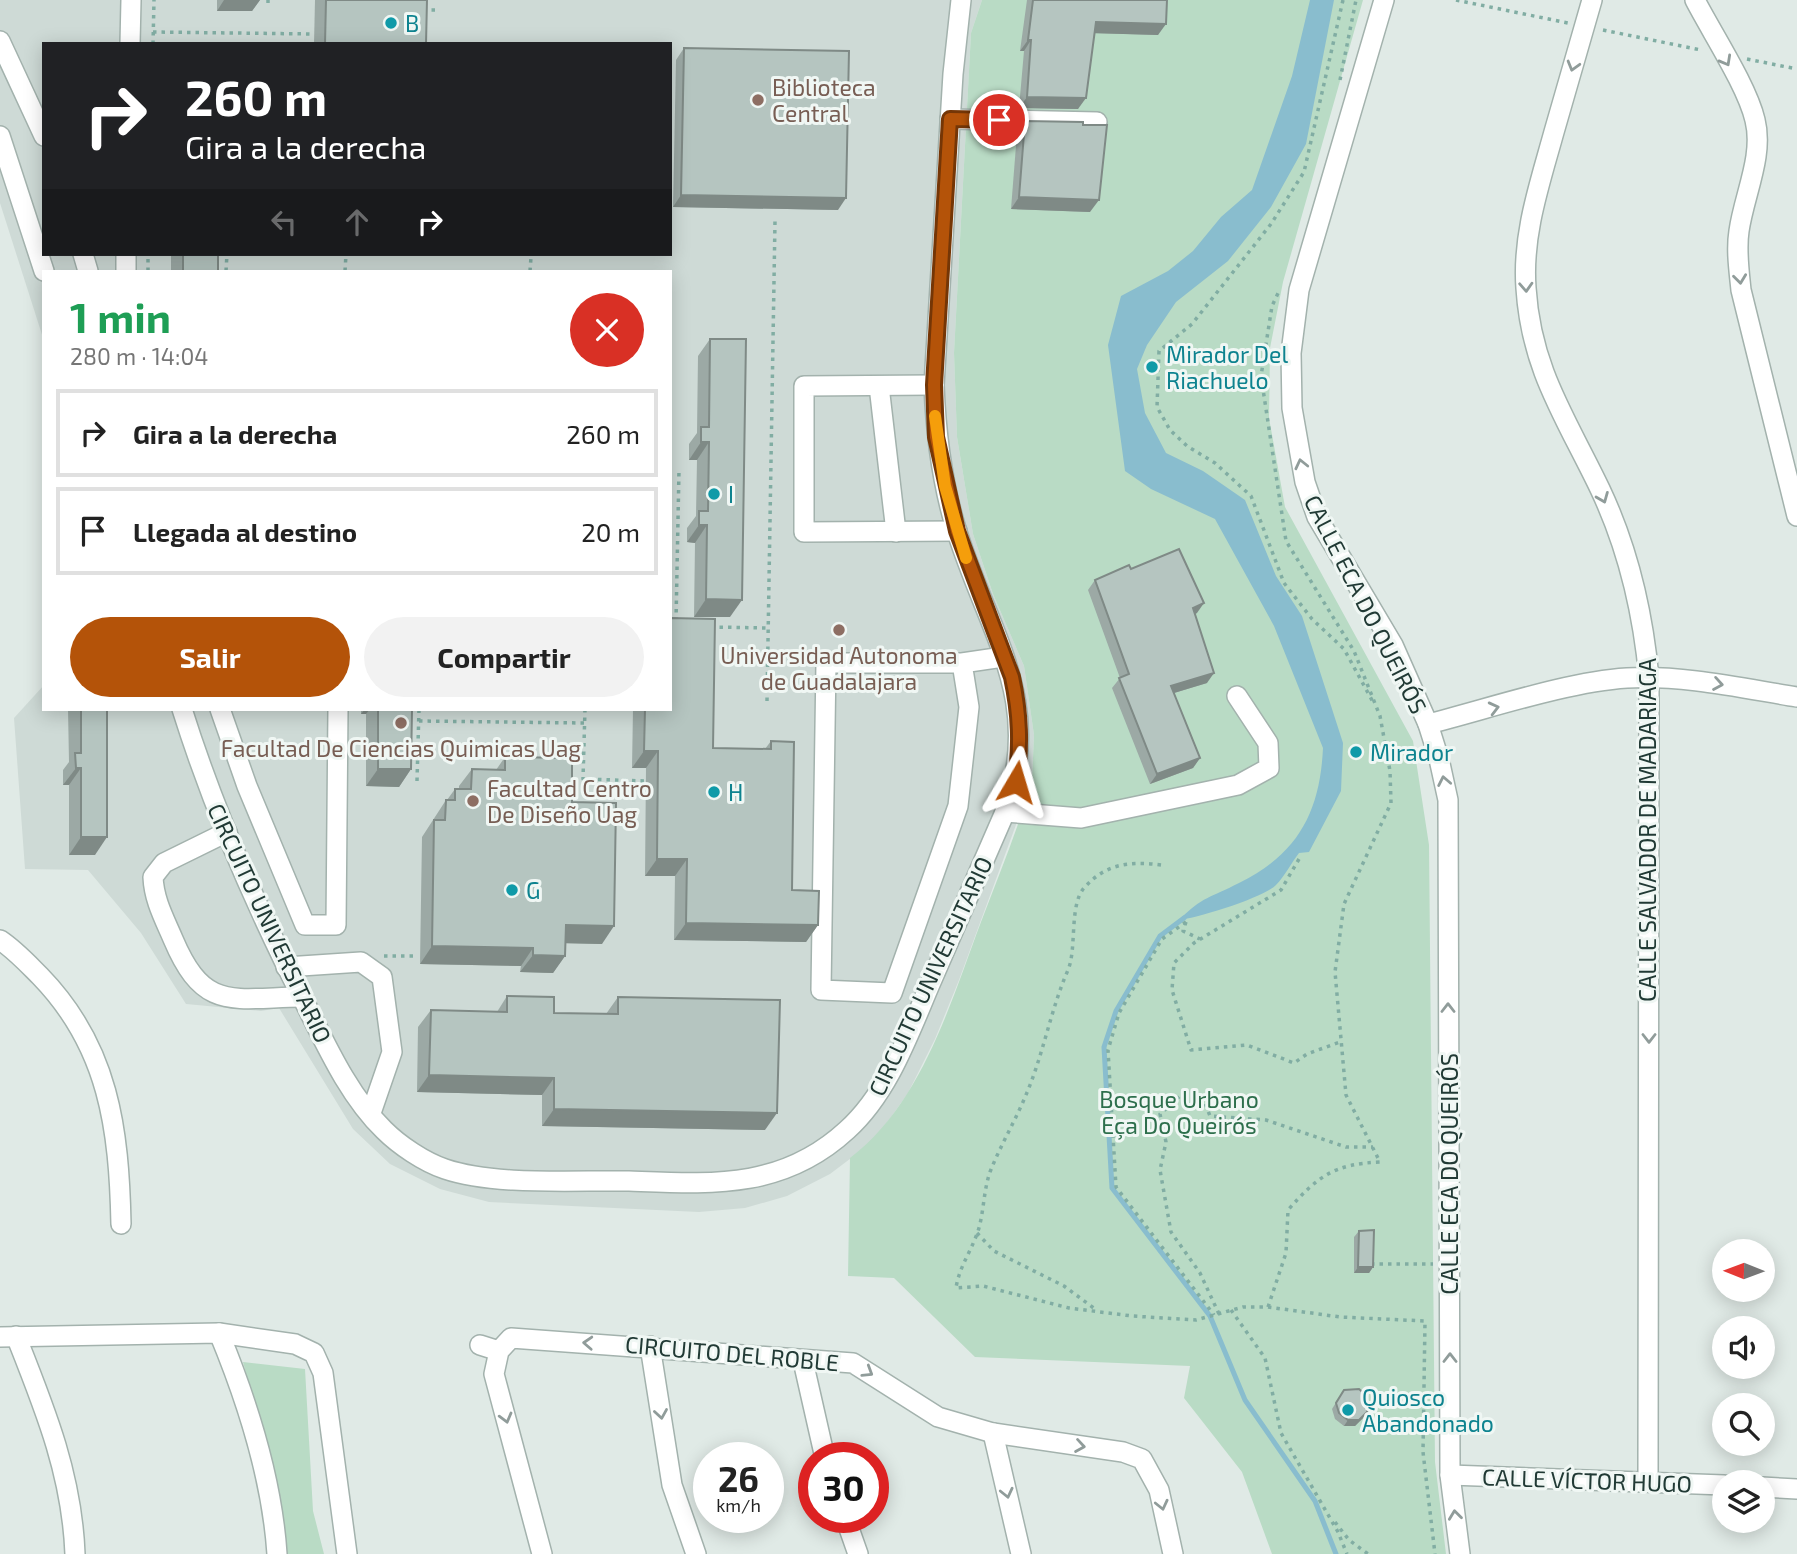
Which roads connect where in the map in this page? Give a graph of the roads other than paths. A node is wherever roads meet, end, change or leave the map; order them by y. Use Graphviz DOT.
graph roads {
  1 [pos="131,0"];
  2 [pos="961,0"];
  3 [pos="1384,0"];
  4 [pos="1592,0"];
  5 [pos="1695,0"];
  6 [pos="0,41"];
  7 [pos="130,42"];
  8 [pos="950,119"];
  9 [pos="1097,122"];
  10 [pos="42,132"];
  11 [pos="0,136"];
  12 [pos="44,270"];
  13 [pos="934,385"];
  14 [pos="879,386"];
  15 [pos="1797,516"];
  16 [pos="957,531"];
  17 [pos="896,532"];
  18 [pos="1003,657"];
  19 [pos="962,663"];
  20 [pos="1649,678"];
  21 [pos="1237,696"];
  22 [pos="1797,697"];
  23 [pos="182,711"];
  24 [pos="221,711"];
  25 [pos="338,711"];
  26 [pos="1428,724"];
  27 [pos="1005,812"];
  28 [pos="227,832"];
  29 [pos="0,940"];
  30 [pos="286,967"];
  31 [pos="892,993"];
  32 [pos="302,997"];
  33 [pos="923,1001"];
  34 [pos="371,1113"];
  35 [pos="121,1224"];
  36 [pos="219,1333"];
  37 [pos="8,1336"];
  38 [pos="650,1346"];
  39 [pos="803,1361"];
  40 [pos="993,1433"];
  41 [pos="821,1442"];
  42 [pos="1450,1475"];
  43 [pos="1648,1482"];
  44 [pos="1712,1485"];
  45 [pos="1775,1488"];
  46 [pos="1797,1489"];
  47 [pos="851,1533"];
  48 [pos="75,1554"];
  49 [pos="277,1554"];
  50 [pos="348,1554"];
  51 [pos="542,1554"];
  52 [pos="696,1554"];
  53 [pos="858,1554"];
  54 [pos="1021,1554"];
  55 [pos="1174,1554"];
  56 [pos="1460,1554"];
  1 -- 7 [label="street"];
  2 -- 8 [label="street, CIRCUITO UNIVERSITARIO"];
  26 -- 3 [label="street, CALLE ECA DO QUEIRÓS, one-way"];
  4 -- 20 [label="street, CALLE SALVADOR DE MADARIAGA, one-way"];
  5 -- 15 [label="street, one-way"];
  6 -- 10 [label="street"];
  8 -- 9 [label="street"];
  8 -- 13 [label="street, CIRCUITO UNIVERSITARIO"];
  11 -- 12 [label="street"];
  13 -- 14 [label="street"];
  13 -- 16 [label="street, CIRCUITO UNIVERSITARIO"];
  14 -- 17 [label="street"];
  14 -- 17 [label="street"];
  16 -- 17 [label="street"];
  16 -- 18 [label="street, CIRCUITO UNIVERSITARIO"];
  18 -- 19 [label="street"];
  18 -- 27 [label="street, CIRCUITO UNIVERSITARIO"];
  19 -- 31 [label="street"];
  19 -- 31 [label="street"];
  20 -- 22 [label="street, one-way"];
  26 -- 20 [label="street, one-way"];
  20 -- 43 [label="street, CALLE SALVADOR DE MADARIAGA, one-way"];
  21 -- 27 [label="street"];
  23 -- 28 [label="street, CIRCUITO UNIVERSITARIO"];
  24 -- 25 [label="street"];
  42 -- 26 [label="street, CALLE ECA DO QUEIRÓS, one-way"];
  27 -- 33 [label="street, CIRCUITO UNIVERSITARIO"];
  28 -- 30 [label="street, CIRCUITO UNIVERSITARIO"];
  28 -- 32 [label="street"];
  29 -- 35 [label="street"];
  30 -- 32 [label="street, CIRCUITO UNIVERSITARIO"];
  30 -- 34 [label="street"];
  31 -- 33 [label="street"];
  32 -- 34 [label="street, CIRCUITO UNIVERSITARIO"];
  33 -- 34 [label="street, CIRCUITO UNIVERSITARIO"];
  36 -- 37 [label="street"];
  36 -- 49 [label="street"];
  36 -- 50 [label="street"];
  37 -- 48 [label="street"];
  38 -- 39 [label="street, CIRCUITO DEL ROBLE"];
  38 -- 51 [label="street, CIRCUITO DEL ROBLE, one-way"];
  38 -- 52 [label="street, one-way"];
  39 -- 40 [label="street, CIRCUITO DEL ROBLE, one-way"];
  39 -- 41 [label="street"];
  40 -- 54 [label="street, one-way"];
  40 -- 55 [label="street, CIRCUITO DEL ROBLE, one-way"];
  42 -- 43 [label="street, CALLE VÍCTOR HUGO"];
  56 -- 42 [label="street, CALLE ECA DO QUEIRÓS, one-way"];
  43 -- 44 [label="street, CALLE VÍCTOR HUGO"];
  45 -- 46 [label="street"];
  47 -- 53 [label="street"];
}
